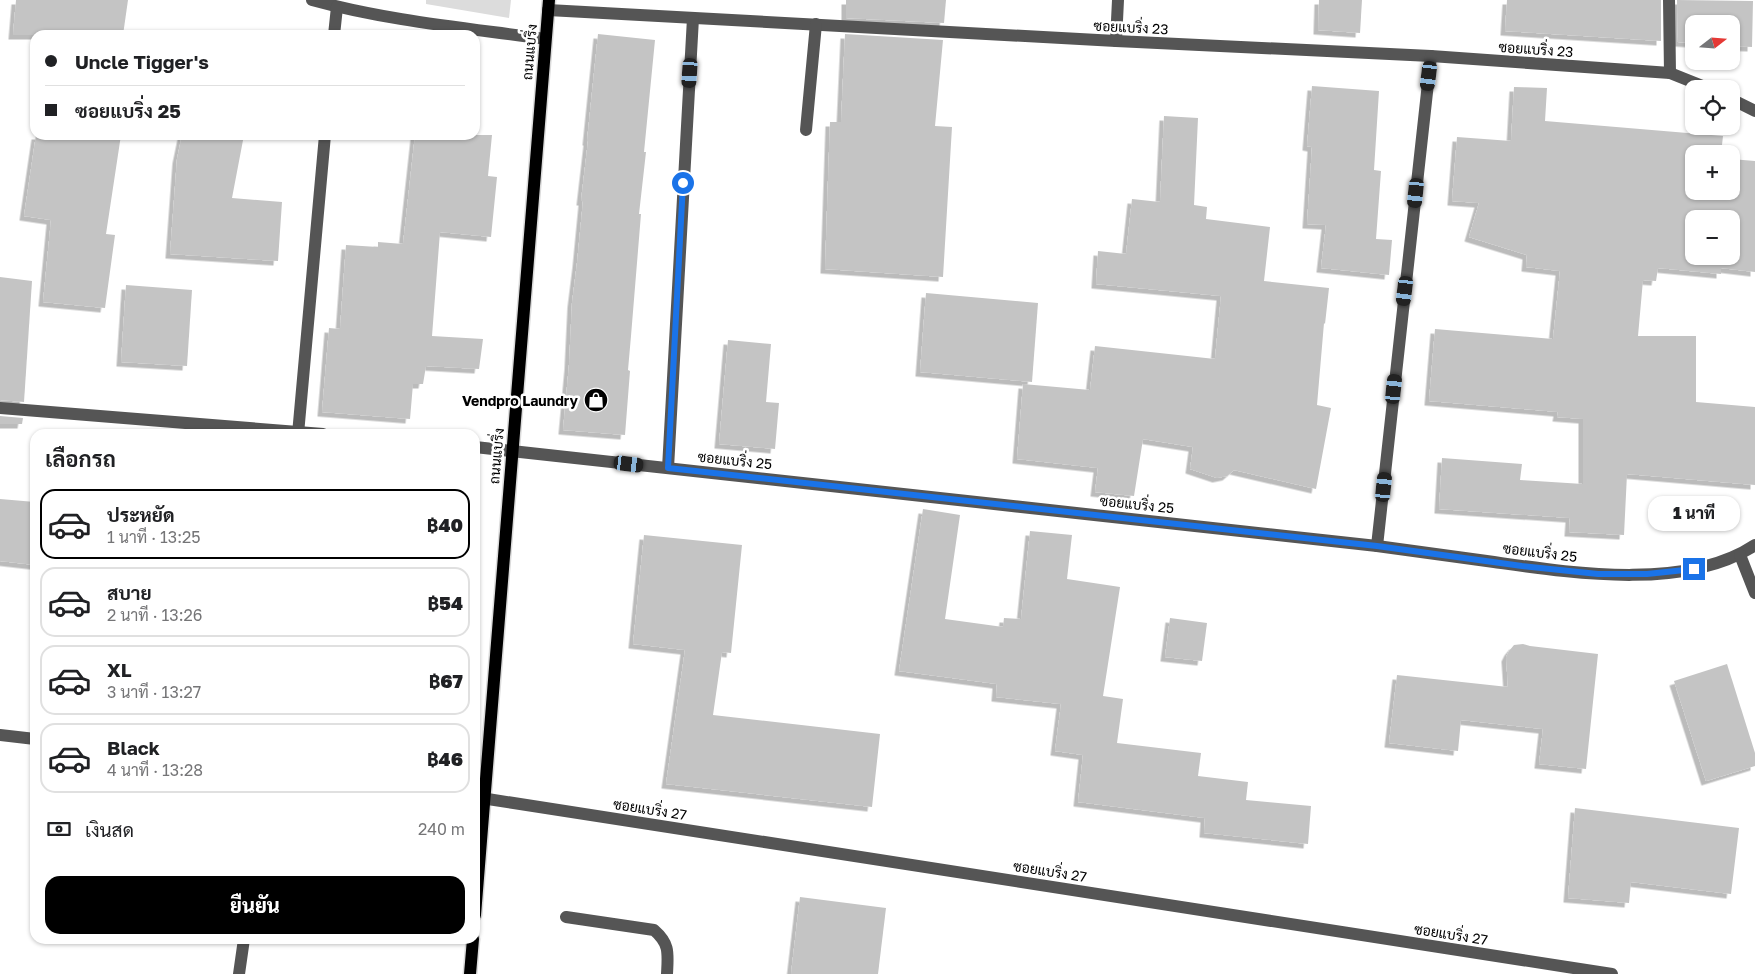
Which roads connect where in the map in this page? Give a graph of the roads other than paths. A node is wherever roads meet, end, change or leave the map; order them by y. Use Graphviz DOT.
graph roads {
  1 [pos="312,0"];
  2 [pos="1118,0"];
  3 [pos="1669,0"];
  4 [pos="549,5"];
  5 [pos="337,7"];
  6 [pos="693,18"];
  7 [pos="816,24"];
  8 [pos="335,30"];
  9 [pos="545,39"];
  10 [pos="1116,41"];
  11 [pos="1431,56"];
  12 [pos="1670,73"];
  13 [pos="1688,80"];
  14 [pos="1740,104"];
  15 [pos="1755,111"];
  16 [pos="806,130"];
  17 [pos="325,140"];
  18 [pos="0,408"];
  19 [pos="250,429"];
  20 [pos="298,429"];
  21 [pos="480,448"];
  22 [pos="512,451"];
  23 [pos="668,468"];
  24 [pos="1755,545"];
  25 [pos="1377,546"];
  26 [pos="1740,555"];
  27 [pos="1755,593"];
  28 [pos="0,735"];
  29 [pos="30,738"];
  30 [pos="480,797"];
  31 [pos="566,918"];
  32 [pos="243,944"];
  33 [pos="473,944"];
  34 [pos="240,974"];
  35 [pos="470,974"];
  36 [pos="667,974"];
  37 [pos="1612,974"];
  1 -- 5 [label="street"];
  2 -- 10 [label="street"];
  3 -- 12 [label="street"];
  4 -- 6 [label="street, ซอยแบริ่ง 23"];
  4 -- 9 [label="main road, ถนนแบริ่ง"];
  5 -- 8 [label="street"];
  5 -- 9 [label="street"];
  6 -- 7 [label="street, ซอยแบริ่ง 23"];
  6 -- 23 [label="street"];
  7 -- 10 [label="street, ซอยแบริ่ง 23"];
  7 -- 16 [label="street"];
  9 -- 22 [label="main road, ถนนแบริ่ง"];
  10 -- 11 [label="street, ซอยแบริ่ง 23"];
  11 -- 12 [label="street, ซอยแบริ่ง 23"];
  11 -- 25 [label="street"];
  12 -- 13 [label="street, ซอยแบริ่ง 23"];
  14 -- 15 [label="street"];
  17 -- 20 [label="street"];
  18 -- 19 [label="street"];
  21 -- 22 [label="street, ซอยแบริ่ง 25"];
  22 -- 23 [label="street, ซอยแบริ่ง 25"];
  22 -- 30 [label="main road, ถนนแบริ่ง"];
  23 -- 25 [label="street, ซอยแบริ่ง 25"];
  24 -- 26 [label="street, ซอยแบริ่ง 25"];
  25 -- 26 [label="street, ซอยแบริ่ง 25"];
  26 -- 27 [label="street"];
  28 -- 29 [label="street"];
  30 -- 37 [label="street, ซอยแบริ่ง 27"];
  31 -- 36 [label="street"];
  32 -- 34 [label="street"];
  33 -- 35 [label="main road"];
}
